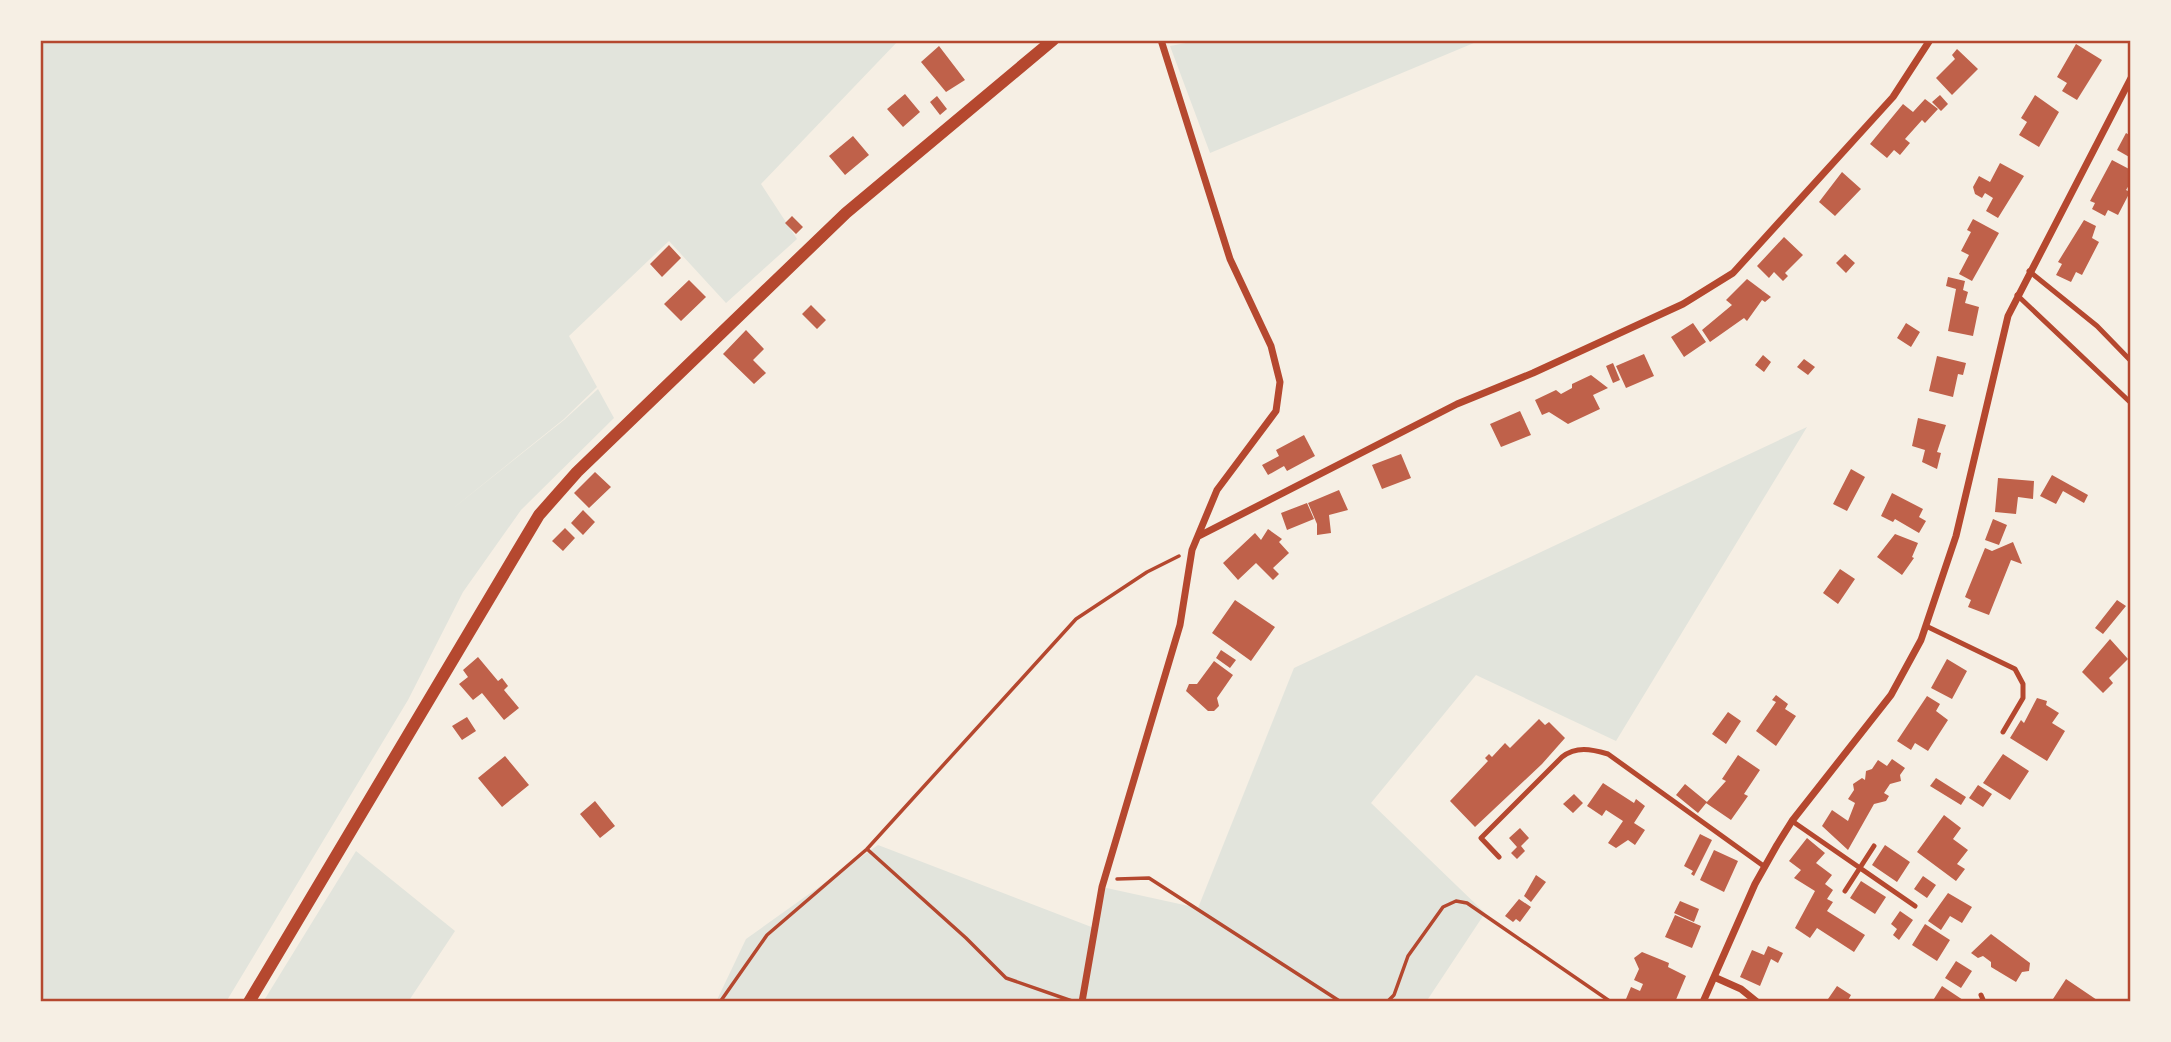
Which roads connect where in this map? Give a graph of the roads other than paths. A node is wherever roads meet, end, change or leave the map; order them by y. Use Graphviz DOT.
graph roads {
  1 [pos="1053,40"];
  2 [pos="1161,40"];
  3 [pos="1930,40"];
  4 [pos="2131,78"];
  5 [pos="2029,271"];
  6 [pos="2017,295"];
  7 [pos="2131,361"];
  8 [pos="2131,403"];
  9 [pos="1199,536"];
  10 [pos="1926,626"];
  11 [pos="2003,732"];
  12 [pos="1792,821"];
  13 [pos="1874,846"];
  14 [pos="1499,857"];
  15 [pos="1765,867"];
  16 [pos="1860,868"];
  17 [pos="1845,891"];
  18 [pos="1915,906"];
  19 [pos="1714,977"];
  20 [pos="249,1002"];
  21 [pos="1082,1002"];
  22 [pos="1703,1002"];
  23 [pos="1758,1002"];
  1 -- 20 [label="street"];
  2 -- 9 [label="street"];
  3 -- 9 [label="street"];
  4 -- 5 [label="street"];
  5 -- 6 [label="street"];
  5 -- 7 [label="lane"];
  6 -- 8 [label="lane"];
  6 -- 10 [label="street"];
  9 -- 21 [label="street"];
  10 -- 11 [label="lane"];
  10 -- 12 [label="street"];
  12 -- 15 [label="street"];
  12 -- 16 [label="lane"];
  13 -- 16 [label="lane"];
  14 -- 15 [label="lane"];
  15 -- 19 [label="street"];
  16 -- 17 [label="lane"];
  16 -- 18 [label="lane"];
  19 -- 22 [label="street"];
  19 -- 23 [label="street"];
}
